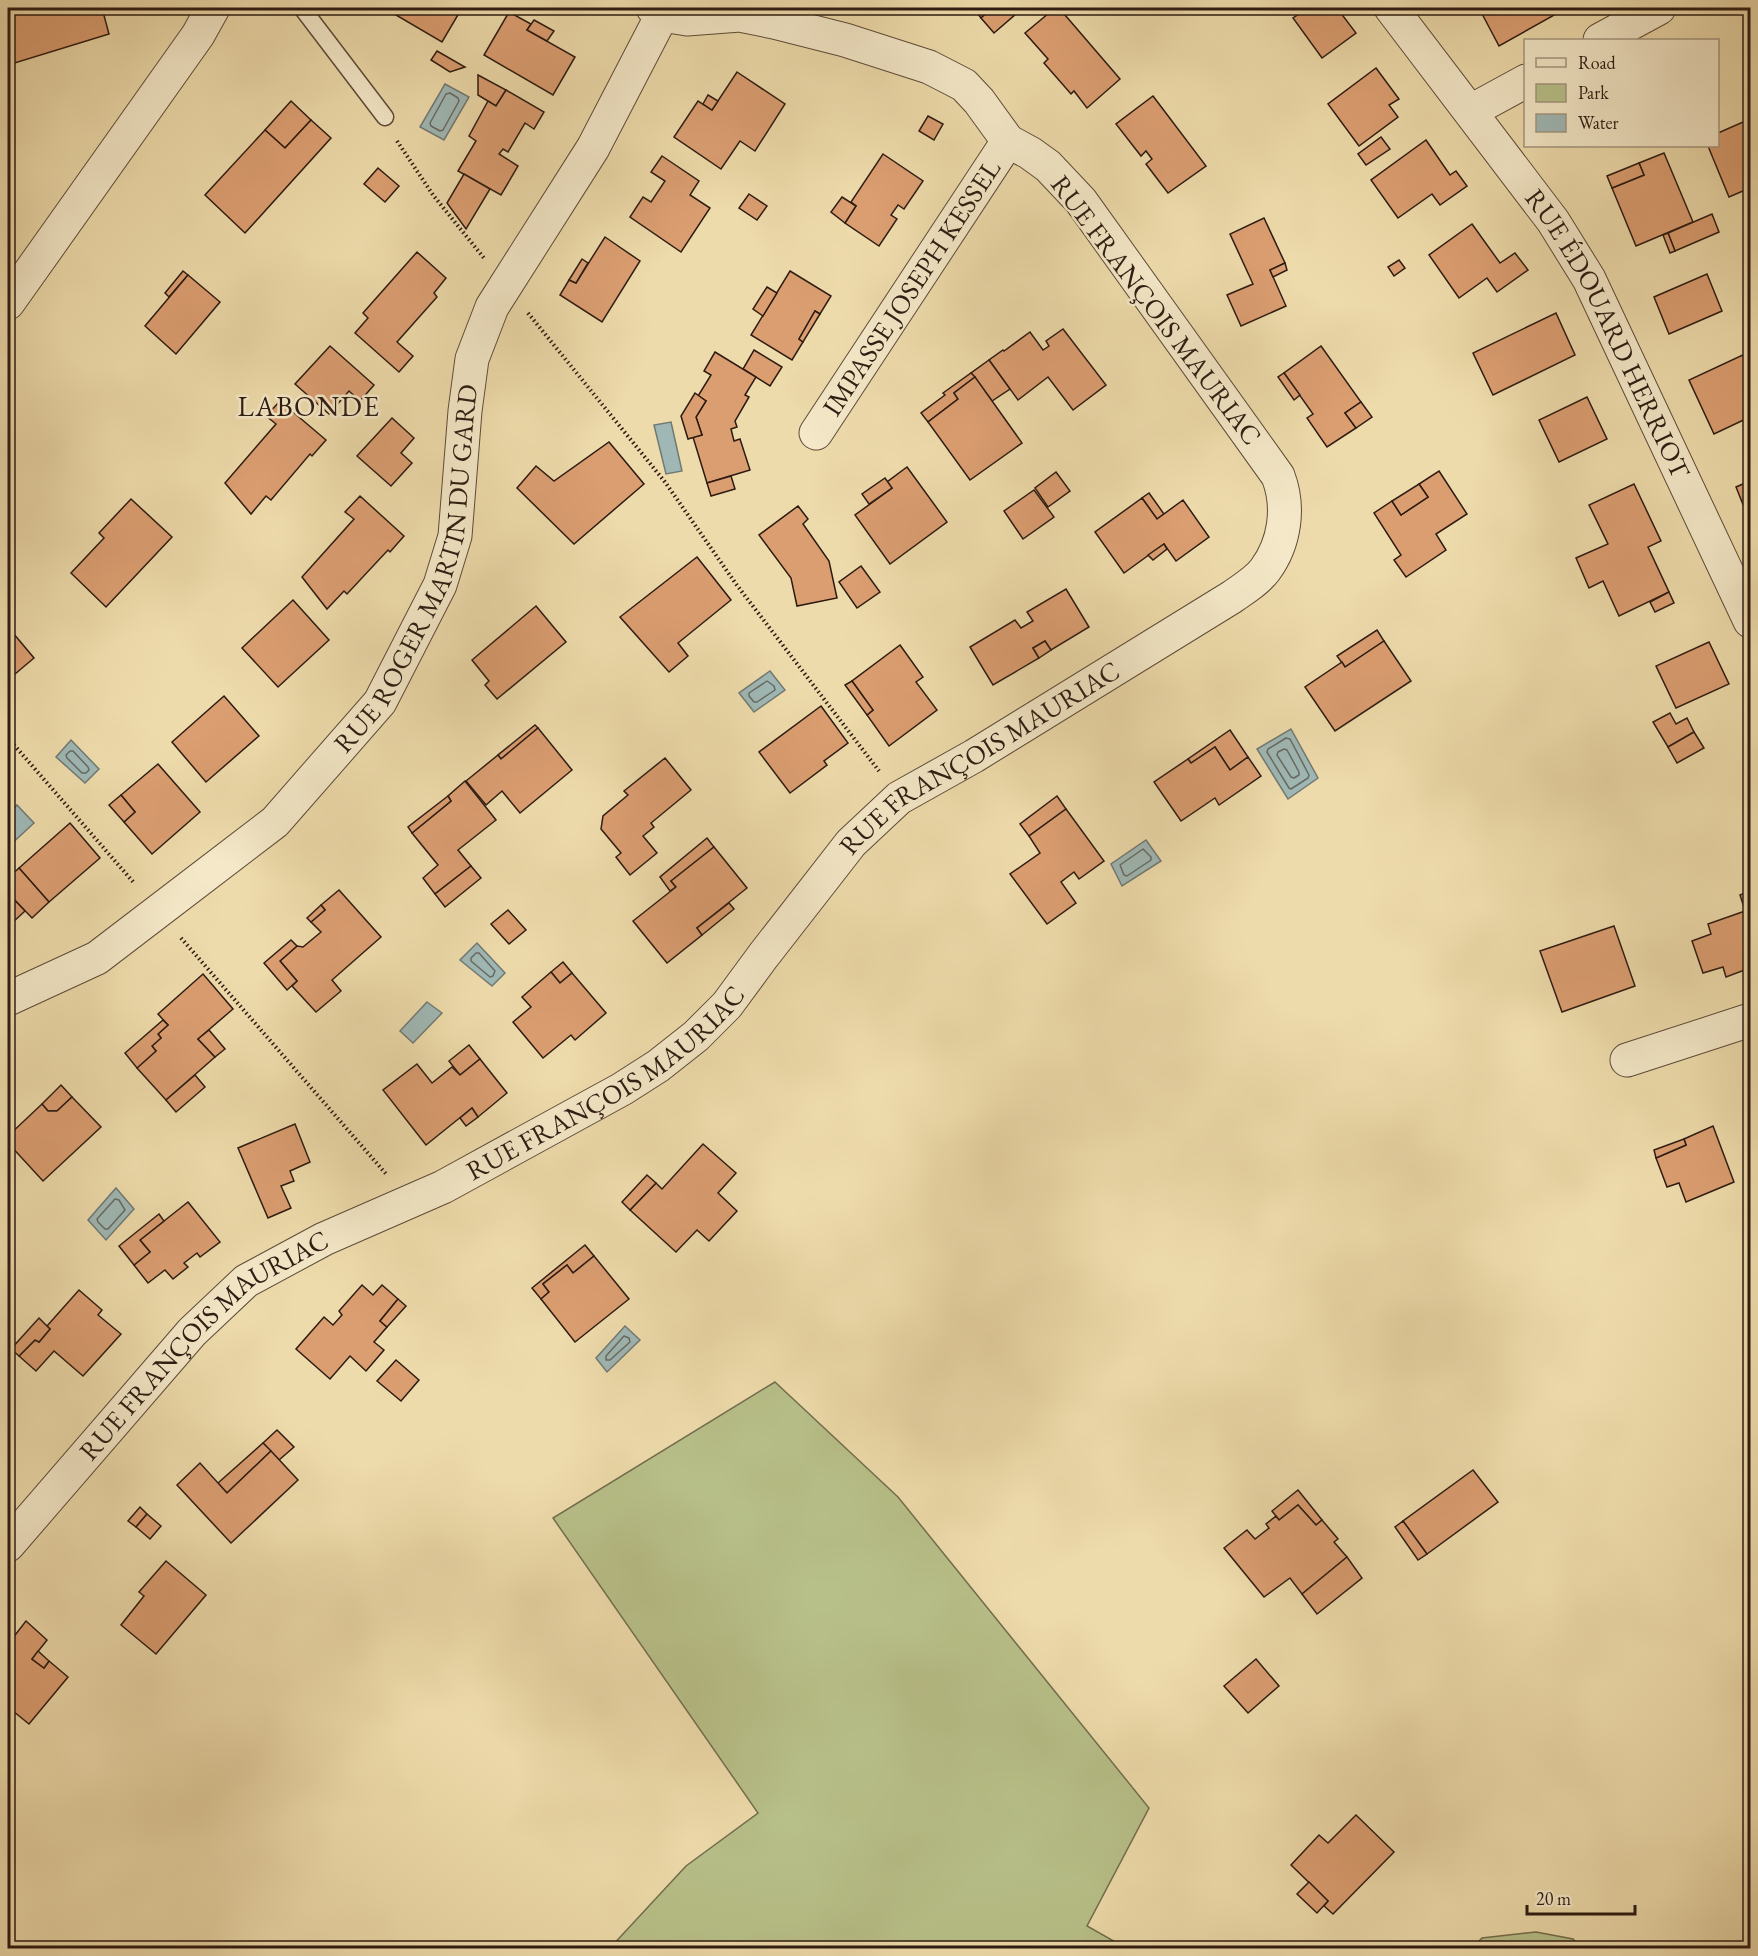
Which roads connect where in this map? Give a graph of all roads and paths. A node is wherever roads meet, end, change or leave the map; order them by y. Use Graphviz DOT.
graph roads {
  1 [pos="302,8"];
  2 [pos="1391,8"];
  3 [pos="1659,8"];
  4 [pos="213,9"];
  5 [pos="658,11"];
  6 [pos="1602,39"];
  7 [pos="1524,82"];
  8 [pos="1471,111"];
  9 [pos="385,117"];
  10 [pos="1008,141"];
  11 [pos="506,286"];
  12 [pos="8,303"];
  13 [pos="816,433"];
  14 [pos="1750,621"];
  15 [pos="8,738"];
  16 [pos="899,798"];
  17 [pos="159,912"];
  18 [pos="8,999"];
  19 [pos="1750,1020"];
  20 [pos="1627,1060"];
  21 [pos="411,1203"];
  22 [pos="8,1545"];
  1 -- 9 [label="lane"];
  2 -- 8 [label="street, RUE ÉDOUARD HERRIOT"];
  3 -- 6 [label="street"];
  4 -- 12 [label="street"];
  5 -- 10 [label="street, RUE FRANÇOIS MAURIAC"];
  5 -- 11 [label="street, RUE ROGER MARTIN DU GARD"];
  7 -- 8 [label="street"];
  8 -- 14 [label="street, RUE ÉDOUARD HERRIOT"];
  9 -- 11 [label="path"];
  10 -- 13 [label="street, IMPASSE JOSEPH KESSEL"];
  10 -- 16 [label="street, RUE FRANÇOIS MAURIAC"];
  11 -- 16 [label="path"];
  11 -- 17 [label="street, RUE ROGER MARTIN DU GARD"];
  15 -- 17 [label="path"];
  16 -- 21 [label="street, RUE FRANÇOIS MAURIAC"];
  17 -- 18 [label="street, RUE ROGER MARTIN DU GARD"];
  17 -- 21 [label="path"];
  19 -- 20 [label="street"];
  21 -- 22 [label="street, RUE FRANÇOIS MAURIAC"];
}
